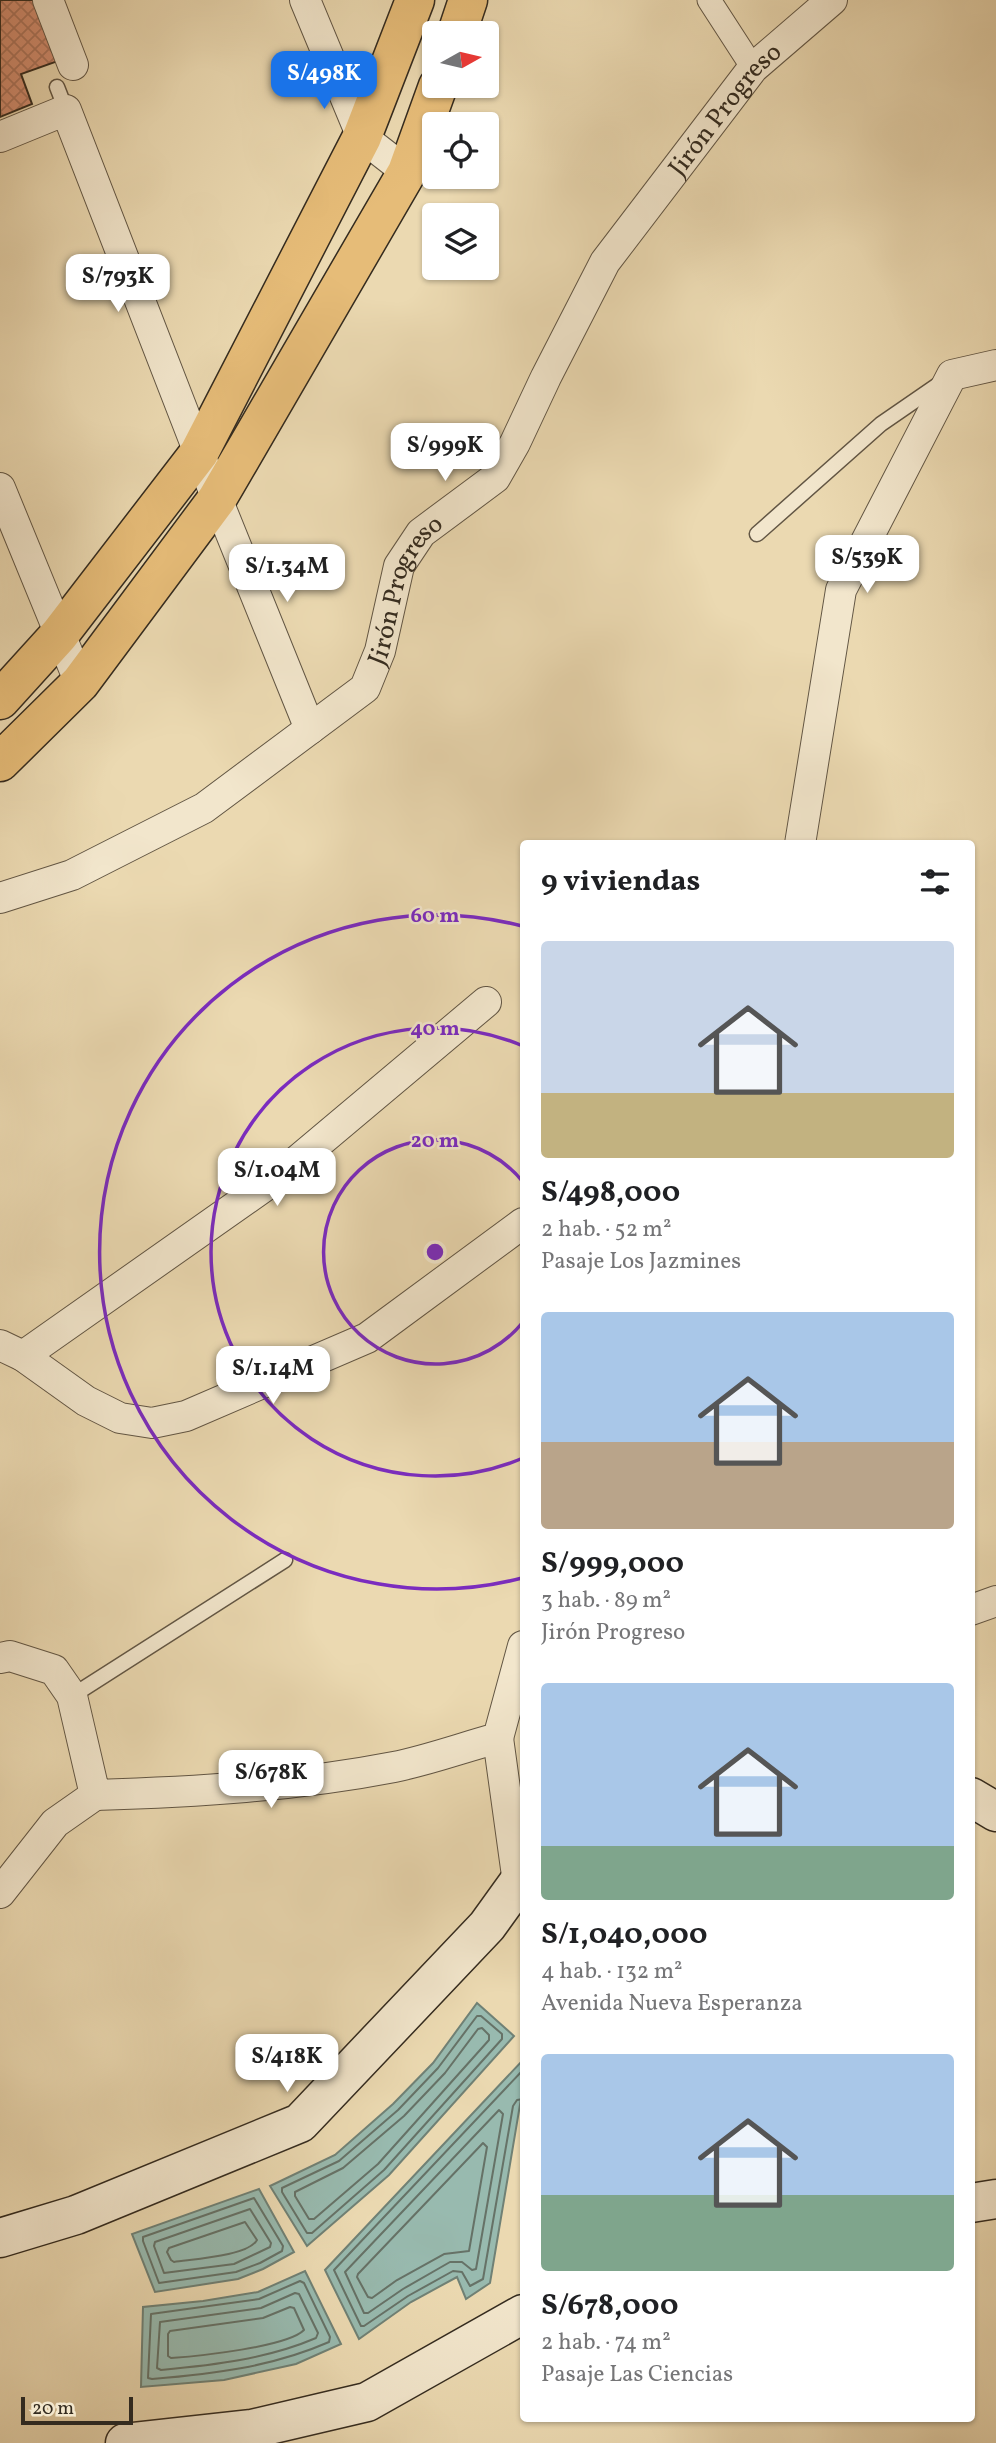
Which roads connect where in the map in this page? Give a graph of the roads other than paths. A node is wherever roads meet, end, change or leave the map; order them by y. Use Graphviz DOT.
graph roads {
  1 [pos="48,0"];
  2 [pos="305,0"];
  3 [pos="415,0"];
  4 [pos="468,0"];
  5 [pos="709,0"];
  6 [pos="832,0"];
  7 [pos="461,21"];
  8 [pos="753,68"];
  9 [pos="65,88"];
  10 [pos="434,98"];
  11 [pos="0,137"];
  12 [pos="362,137"];
  13 [pos="407,172"];
  14 [pos="996,365"];
  15 [pos="952,376"];
  16 [pos="199,453"];
  17 [pos="0,488"];
  18 [pos="217,499"];
  19 [pos="757,534"];
  20 [pos="59,635"];
  21 [pos="80,683"];
  22 [pos="0,700"];
  23 [pos="310,729"];
  24 [pos="0,762"];
  25 [pos="801,840"];
  26 [pos="0,898"];
  27 [pos="485,1002"];
  28 [pos="520,1225"];
  29 [pos="12,1350"];
  30 [pos="285,1560"];
  31 [pos="996,1601"];
  32 [pos="975,1609"];
  33 [pos="0,1657"];
  34 [pos="520,1658"];
  35 [pos="72,1696"];
  36 [pos="498,1738"];
  37 [pos="95,1794"];
  38 [pos="975,1799"];
  39 [pos="996,1812"];
  40 [pos="520,1873"];
  41 [pos="520,1880"];
  42 [pos="0,1893"];
  43 [pos="996,2199"];
  44 [pos="975,2202"];
  45 [pos="0,2238"];
  46 [pos="520,2316"];
  47 [pos="125,2443"];
  1 -- 9 [label="street"];
  2 -- 12 [label="street"];
  3 -- 12 [label="main road"];
  4 -- 7 [label="main road"];
  5 -- 8 [label="street"];
  6 -- 8 [label="street, Jirón Progreso"];
  8 -- 23 [label="street, Jirón Progreso"];
  9 -- 11 [label="street"];
  9 -- 16 [label="street"];
  10 -- 13 [label="main road"];
  12 -- 13 [label="street"];
  12 -- 16 [label="main road"];
  13 -- 18 [label="main road"];
  14 -- 15 [label="street"];
  15 -- 19 [label="lane"];
  15 -- 25 [label="street"];
  16 -- 18 [label="street"];
  16 -- 20 [label="main road"];
  17 -- 20 [label="street"];
  18 -- 21 [label="main road"];
  18 -- 23 [label="street"];
  20 -- 21 [label="street"];
  20 -- 22 [label="main road"];
  21 -- 24 [label="main road"];
  23 -- 26 [label="street, Jirón Progreso"];
  27 -- 29 [label="street"];
  28 -- 29 [label="street"];
  30 -- 35 [label="lane"];
  31 -- 32 [label="street"];
  33 -- 35 [label="street"];
  34 -- 36 [label="street"];
  35 -- 37 [label="street"];
  36 -- 37 [label="street"];
  36 -- 40 [label="street"];
  37 -- 42 [label="street"];
  38 -- 39 [label="main road"];
  41 -- 45 [label="main road"];
  43 -- 44 [label="main road"];
  46 -- 47 [label="main road"];
}
